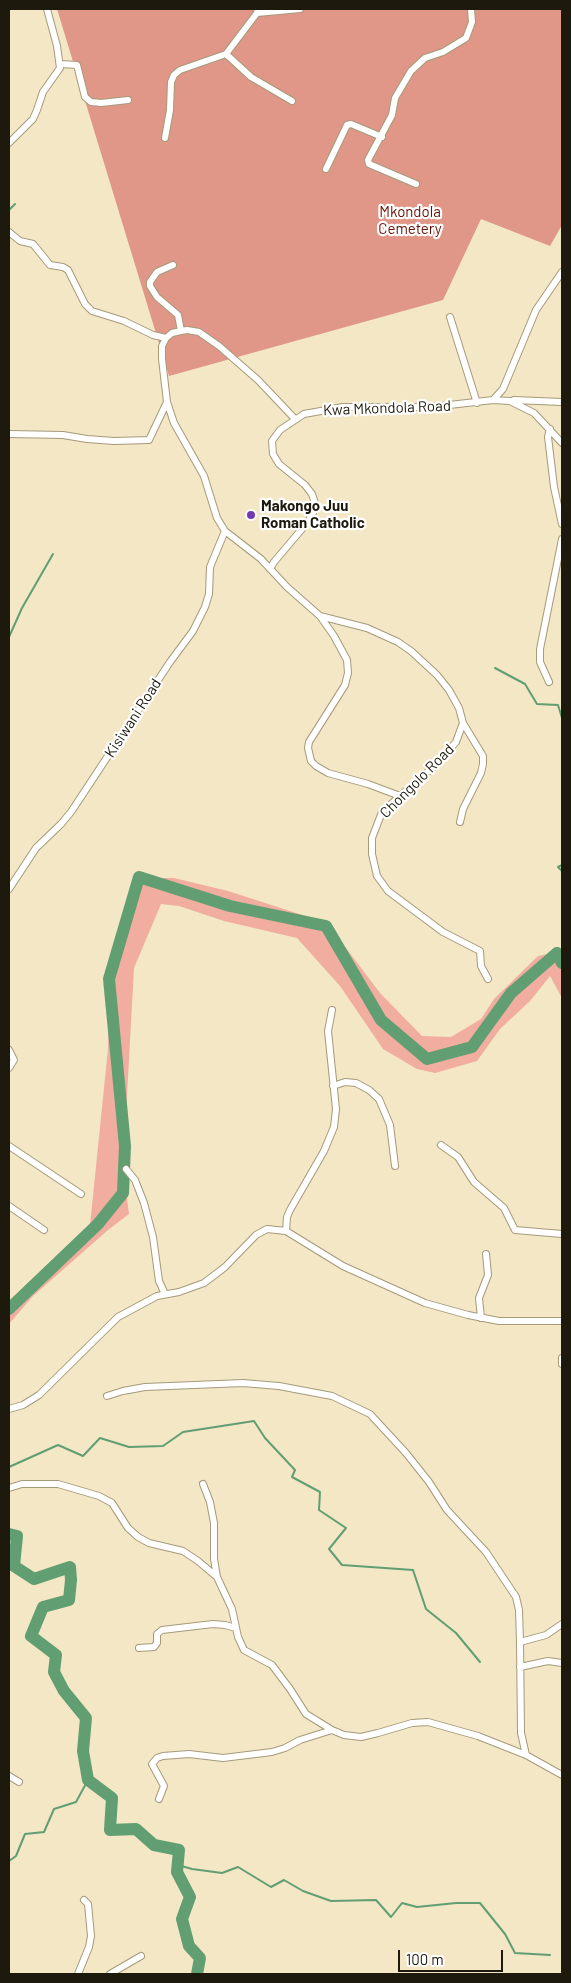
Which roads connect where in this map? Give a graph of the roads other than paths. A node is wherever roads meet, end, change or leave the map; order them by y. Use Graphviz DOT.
graph roads {
  1 [pos="47,9"];
  2 [pos="300,9"];
  3 [pos="471,9"];
  4 [pos="257,11"];
  5 [pos="226,54"];
  6 [pos="61,64"];
  7 [pos="128,100"];
  8 [pos="292,101"];
  9 [pos="382,137"];
  10 [pos="165,138"];
  11 [pos="9,143"];
  12 [pos="326,170"];
  13 [pos="416,184"];
  14 [pos="9,232"];
  15 [pos="173,265"];
  16 [pos="562,272"];
  17 [pos="450,317"];
  18 [pos="181,331"];
  19 [pos="166,338"];
  20 [pos="493,400"];
  21 [pos="510,401"];
  22 [pos="167,402"];
  23 [pos="477,402"];
  24 [pos="562,402"];
  25 [pos="295,419"];
  26 [pos="550,428"];
  27 [pos="9,434"];
  28 [pos="562,443"];
  29 [pos="561,514"];
  30 [pos="562,524"];
  31 [pos="225,531"];
  32 [pos="562,538"];
  33 [pos="270,569"];
  34 [pos="320,616"];
  35 [pos="549,682"];
  36 [pos="463,723"];
  37 [pos="400,796"];
  38 [pos="460,822"];
  39 [pos="9,889"];
  40 [pos="488,979"];
  41 [pos="332,1010"];
  42 [pos="9,1050"];
  43 [pos="9,1068"];
  44 [pos="333,1086"];
  45 [pos="441,1145"];
  46 [pos="9,1146"];
  47 [pos="395,1166"];
  48 [pos="126,1170"];
  49 [pos="81,1194"];
  50 [pos="9,1206"];
  51 [pos="44,1230"];
  52 [pos="286,1231"];
  53 [pos="562,1234"];
  54 [pos="486,1254"];
  55 [pos="165,1294"];
  56 [pos="481,1318"];
  57 [pos="562,1321"];
  58 [pos="562,1358"];
  59 [pos="562,1364"];
  60 [pos="107,1396"];
  61 [pos="9,1409"];
  62 [pos="203,1484"];
  63 [pos="9,1488"];
  64 [pos="217,1577"];
  65 [pos="562,1624"];
  66 [pos="236,1628"];
  67 [pos="520,1642"];
  68 [pos="139,1648"];
  69 [pos="562,1662"];
  70 [pos="520,1667"];
  71 [pos="332,1730"];
  72 [pos="526,1755"];
  73 [pos="562,1775"];
  74 [pos="9,1776"];
  75 [pos="19,1782"];
  76 [pos="159,1799"];
  77 [pos="84,1900"];
  78 [pos="140,1956"];
  79 [pos="78,1974"];
  80 [pos="110,1974"];
  1 -- 6 [label="street"];
  2 -- 4 [label="street"];
  3 -- 9 [label="street"];
  4 -- 5 [label="street"];
  5 -- 8 [label="street"];
  5 -- 10 [label="street"];
  6 -- 7 [label="street"];
  6 -- 11 [label="street"];
  9 -- 12 [label="street"];
  9 -- 13 [label="street"];
  14 -- 19 [label="street"];
  15 -- 18 [label="street"];
  16 -- 20 [label="street"];
  17 -- 23 [label="street"];
  18 -- 19 [label="street"];
  18 -- 25 [label="street"];
  19 -- 22 [label="street"];
  20 -- 21 [label="street, Kwa Mkondola Road"];
  20 -- 23 [label="street, Kwa Mkondola Road"];
  21 -- 24 [label="street, Kwa Mkondola Road"];
  21 -- 26 [label="street"];
  22 -- 27 [label="street"];
  22 -- 31 [label="street"];
  23 -- 25 [label="street, Kwa Mkondola Road"];
  25 -- 33 [label="street, Kwa Mkondola Road"];
  26 -- 28 [label="street"];
  26 -- 29 [label="street"];
  29 -- 30 [label="street"];
  31 -- 33 [label="street"];
  31 -- 39 [label="street, Kisiwani Road"];
  32 -- 35 [label="street"];
  33 -- 34 [label="street"];
  34 -- 36 [label="street"];
  34 -- 37 [label="street"];
  36 -- 37 [label="street, Chongolo Road"];
  36 -- 38 [label="street"];
  37 -- 40 [label="street, Chongolo Road"];
  41 -- 44 [label="street"];
  42 -- 43 [label="street"];
  44 -- 47 [label="street"];
  44 -- 52 [label="street"];
  45 -- 53 [label="street"];
  46 -- 49 [label="street"];
  48 -- 55 [label="street"];
  50 -- 51 [label="street"];
  52 -- 55 [label="street"];
  52 -- 56 [label="street"];
  54 -- 56 [label="street"];
  55 -- 61 [label="street"];
  56 -- 57 [label="street"];
  58 -- 59 [label="street"];
  60 -- 67 [label="street"];
  62 -- 64 [label="street"];
  63 -- 64 [label="street"];
  64 -- 66 [label="street"];
  65 -- 67 [label="street"];
  66 -- 68 [label="street"];
  66 -- 71 [label="street"];
  67 -- 70 [label="street"];
  69 -- 70 [label="street"];
  70 -- 72 [label="street"];
  71 -- 72 [label="street"];
  71 -- 76 [label="street"];
  72 -- 73 [label="street"];
  74 -- 75 [label="street"];
  77 -- 79 [label="street"];
  78 -- 80 [label="street"];
}
